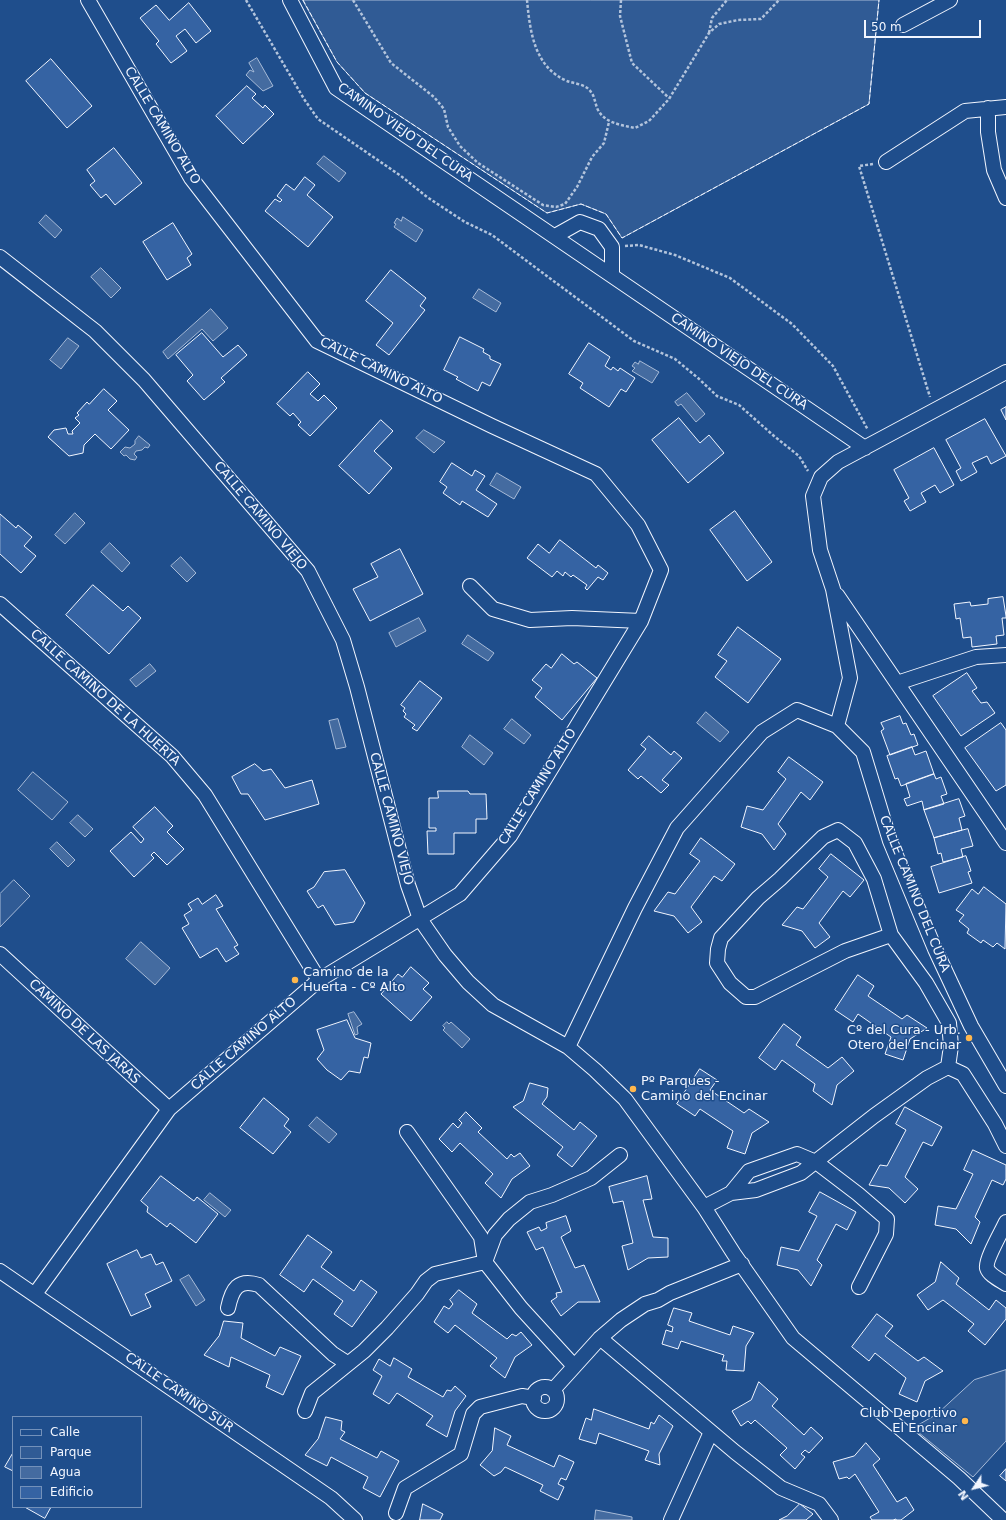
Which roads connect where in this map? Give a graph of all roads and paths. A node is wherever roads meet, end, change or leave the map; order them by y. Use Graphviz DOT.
graph roads {
  1 [pos="88,0"];
  2 [pos="246,0"];
  3 [pos="290,0"];
  4 [pos="352,0"];
  5 [pos="527,0"];
  6 [pos="621,0"];
  7 [pos="727,0"];
  8 [pos="779,0"];
  9 [pos="950,0"];
  10 [pos="903,25"];
  11 [pos="709,33"];
  12 [pos="669,99"];
  13 [pos="1006,107"];
  14 [pos="988,108"];
  15 [pos="609,122"];
  16 [pos="886,162"];
  17 [pos="1006,198"];
  18 [pos="555,236"];
  19 [pos="612,247"];
  20 [pos="0,258"];
  21 [pos="612,275"];
  22 [pos="1006,372"];
  23 [pos="935,411"];
  24 [pos="870,445"];
  25 [pos="817,485"];
  26 [pos="470,586"];
  27 [pos="833,589"];
  28 [pos="0,604"];
  29 [pos="641,621"];
  30 [pos="1006,655"];
  31 [pos="897,683"];
  32 [pos="837,726"];
  33 [pos="1006,843"];
  34 [pos="420,919"];
  35 [pos="891,935"];
  36 [pos="0,954"];
  37 [pos="319,980"];
  38 [pos="568,1047"];
  39 [pos="948,1067"];
  40 [pos="1006,1086"];
  41 [pos="169,1109"];
  42 [pos="407,1132"];
  43 [pos="1006,1146"];
  44 [pos="620,1155"];
  45 [pos="816,1162"];
  46 [pos="731,1193"];
  47 [pos="704,1207"];
  48 [pos="1006,1222"];
  49 [pos="485,1262"];
  50 [pos="742,1264"];
  51 [pos="0,1271"];
  52 [pos="1006,1284"];
  53 [pos="859,1287"];
  54 [pos="35,1294"];
  55 [pos="228,1308"];
  56 [pos="600,1338"];
  57 [pos="347,1364"];
  58 [pos="574,1366"];
  59 [pos="553,1390"];
  60 [pos="534,1398"];
  61 [pos="305,1411"];
  62 [pos="711,1432"];
  63 [pos="396,1513"];
  64 [pos="355,1520"];
  65 [pos="671,1520"];
  66 [pos="831,1520"];
  67 [pos="1003,1520"];
  1 -- 29 [label="street, CALLE CAMINO ALTO"];
  2 -- 25 [label="path"];
  3 -- 18 [label="street, CAMINO VIEJO DEL CURA"];
  4 -- 15 [label="path"];
  5 -- 15 [label="path"];
  6 -- 12 [label="path"];
  7 -- 11 [label="path"];
  8 -- 11 [label="path"];
  9 -- 10 [label="street"];
  11 -- 12 [label="path"];
  12 -- 15 [label="path"];
  13 -- 14 [label="street"];
  14 -- 16 [label="street"];
  14 -- 17 [label="street"];
  16 -- 23 [label="path"];
  18 -- 19 [label="street"];
  18 -- 21 [label="street, CAMINO VIEJO DEL CURA"];
  19 -- 21 [label="street"];
  19 -- 24 [label="path"];
  20 -- 34 [label="street, CALLE CAMINO VIEJO"];
  21 -- 24 [label="street, CAMINO VIEJO DEL CURA"];
  22 -- 23 [label="street"];
  23 -- 24 [label="street"];
  24 -- 25 [label="street"];
  25 -- 27 [label="street"];
  26 -- 29 [label="street"];
  27 -- 31 [label="street"];
  27 -- 32 [label="street"];
  28 -- 37 [label="street, CALLE CAMINO DE LA HUERTA"];
  29 -- 34 [label="street, CALLE CAMINO ALTO"];
  30 -- 31 [label="street"];
  31 -- 33 [label="street"];
  32 -- 38 [label="street, CALLE CAMINO DEL CURA"];
  32 -- 40 [label="street, CALLE CAMINO DEL CURA"];
  34 -- 37 [label="street, CALLE CAMINO ALTO"];
  34 -- 38 [label="street, CALLE CAMINO VIEJO"];
  35 -- 35 [label="street"];
  35 -- 39 [label="street"];
  36 -- 41 [label="street, CAMINO DE LAS JARAS"];
  37 -- 41 [label="street, CALLE CAMINO ALTO"];
  38 -- 47 [label="street, CALLE CAMINO VIEJO"];
  39 -- 43 [label="street"];
  39 -- 45 [label="street"];
  41 -- 54 [label="street, CALLE CAMINO ALTO"];
  42 -- 49 [label="street"];
  44 -- 49 [label="street"];
  45 -- 46 [label="street"];
  45 -- 46 [label="street"];
  45 -- 53 [label="street"];
  46 -- 47 [label="street"];
  47 -- 50 [label="street, CALLE CAMINO VIEJO"];
  48 -- 52 [label="street"];
  49 -- 57 [label="street"];
  49 -- 58 [label="street"];
  50 -- 56 [label="street"];
  50 -- 67 [label="street, CALLE CAMINO VIEJO"];
  51 -- 54 [label="street, CALLE CAMINO SUR"];
  54 -- 64 [label="street, CALLE CAMINO SUR"];
  55 -- 57 [label="street"];
  56 -- 58 [label="street"];
  56 -- 62 [label="street"];
  57 -- 61 [label="street"];
  58 -- 59 [label="street"];
  59 -- 60 [label="street"];
  59 -- 60 [label="street"];
  60 -- 63 [label="street"];
  62 -- 65 [label="street"];
  62 -- 66 [label="street"];
}
